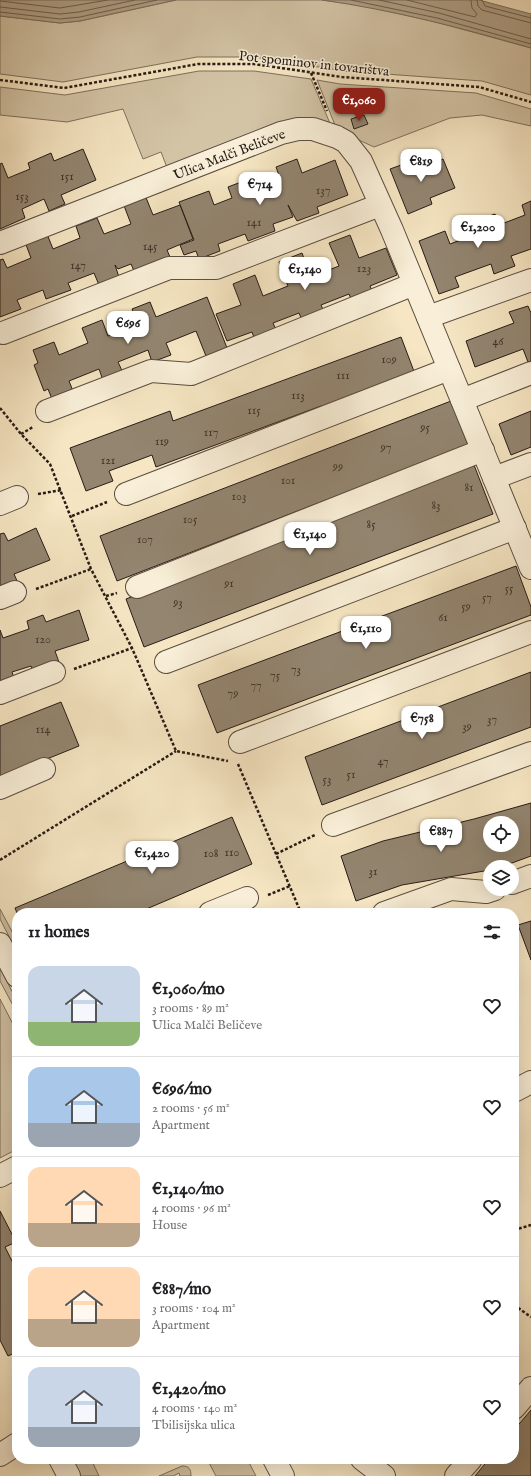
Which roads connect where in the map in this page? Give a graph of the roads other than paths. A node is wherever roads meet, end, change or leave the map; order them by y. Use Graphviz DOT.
graph roads {
  1 [pos="380,206"];
  2 [pos="0,243"];
  3 [pos="531,280"];
  4 [pos="414,284"];
  5 [pos="428,317"];
  6 [pos="3,333"];
  7 [pos="449,369"];
  8 [pos="531,374"];
  9 [pos="462,400"];
  10 [pos="46,411"];
  11 [pos="483,450"];
  12 [pos="531,464"];
  13 [pos="494,478"];
  14 [pos="126,494"];
  15 [pos="515,528"];
  16 [pos="531,568"];
  17 [pos="137,587"];
  18 [pos="531,632"];
  19 [pos="166,662"];
  20 [pos="54,672"];
  21 [pos="0,693"];
  22 [pos="240,742"];
  23 [pos="531,753"];
  24 [pos="44,769"];
  25 [pos="0,788"];
  26 [pos="333,826"];
  27 [pos="531,876"];
  28 [pos="519,880"];
  29 [pos="483,892"];
  30 [pos="247,898"];
  31 [pos="222,908"];
  32 [pos="398,908"];
  33 [pos="0,944"];
  34 [pos="12,967"];
  35 [pos="531,1082"];
  36 [pos="519,1088"];
  37 [pos="12,1170"];
  38 [pos="0,1176"];
  39 [pos="531,1388"];
  40 [pos="519,1402"];
  41 [pos="12,1447"];
  42 [pos="0,1455"];
  43 [pos="63,1464"];
  44 [pos="277,1464"];
  45 [pos="368,1464"];
  46 [pos="467,1464"];
  47 [pos="69,1476"];
  48 [pos="283,1476"];
  49 [pos="384,1476"];
  50 [pos="456,1476"];
  1 -- 2 [label="street, Ulica Malči Beličeve"];
  1 -- 4 [label="street, Ulica Malči Beličeve"];
  1 -- 6 [label="street"];
  3 -- 5 [label="street"];
  4 -- 5 [label="street, Ulica Malči Beličeve"];
  4 -- 10 [label="street"];
  5 -- 7 [label="street, Ulica Malči Beličeve"];
  7 -- 9 [label="street, Ulica Malči Beličeve"];
  7 -- 14 [label="street"];
  8 -- 9 [label="street"];
  9 -- 11 [label="street, Ulica Malči Beličeve"];
  11 -- 13 [label="street, Ulica Malči Beličeve"];
  11 -- 17 [label="street"];
  12 -- 13 [label="street"];
  13 -- 15 [label="street, Ulica Malči Beličeve"];
  15 -- 16 [label="street, Ulica Malči Beličeve"];
  15 -- 19 [label="street"];
  18 -- 22 [label="street"];
  20 -- 21 [label="street"];
  23 -- 26 [label="street"];
  24 -- 25 [label="street"];
  27 -- 28 [label="street"];
  29 -- 32 [label="street"];
  30 -- 31 [label="street"];
  33 -- 34 [label="street"];
  35 -- 36 [label="street"];
  37 -- 38 [label="street"];
  39 -- 40 [label="street"];
  41 -- 42 [label="street"];
  43 -- 47 [label="street"];
  44 -- 48 [label="street"];
  45 -- 49 [label="street"];
  46 -- 50 [label="street"];
}
